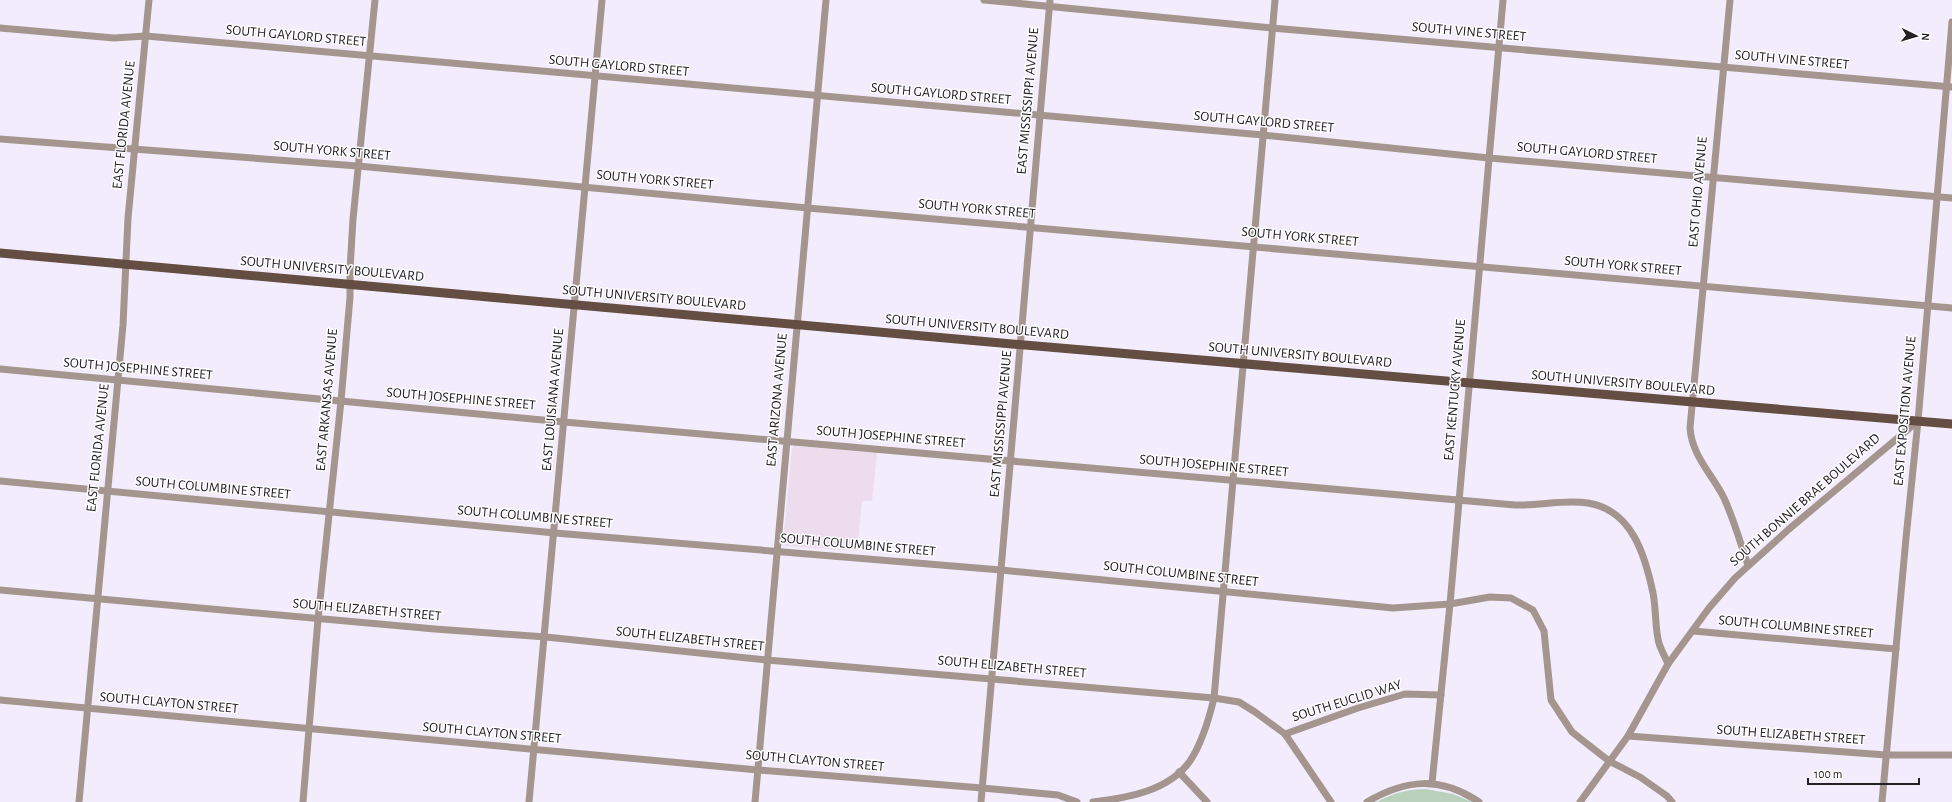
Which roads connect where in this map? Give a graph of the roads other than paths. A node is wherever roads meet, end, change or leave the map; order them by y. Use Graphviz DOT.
graph roads {
  1 [pos="149,0"];
  2 [pos="374,0"];
  3 [pos="602,0"];
  4 [pos="826,0"];
  5 [pos="984,0"];
  6 [pos="1274,0"];
  7 [pos="1503,0"];
  8 [pos="1730,0"];
  9 [pos="1050,3"];
  10 [pos="1952,22"];
  11 [pos="0,28"];
  12 [pos="1272,28"];
  13 [pos="146,36"];
  14 [pos="1499,48"];
  15 [pos="369,56"];
  16 [pos="1724,67"];
  17 [pos="595,77"];
  18 [pos="1949,87"];
  19 [pos="818,97"];
  20 [pos="1040,115"];
  21 [pos="1263,134"];
  22 [pos="0,139"];
  23 [pos="135,148"];
  24 [pos="1489,158"];
  25 [pos="358,166"];
  26 [pos="1712,177"];
  27 [pos="585,187"];
  28 [pos="1936,196"];
  29 [pos="1952,198"];
  30 [pos="808,208"];
  31 [pos="1031,226"];
  32 [pos="1253,246"];
  33 [pos="0,253"];
  34 [pos="126,264"];
  35 [pos="1479,266"];
  36 [pos="350,284"];
  37 [pos="1703,286"];
  38 [pos="574,304"];
  39 [pos="1927,306"];
  40 [pos="1952,308"];
  41 [pos="797,325"];
  42 [pos="1020,345"];
  43 [pos="1243,364"];
  44 [pos="0,369"];
  45 [pos="117,380"];
  46 [pos="1468,384"];
  47 [pos="341,401"];
  48 [pos="1692,403"];
  49 [pos="1918,421"];
  50 [pos="564,422"];
  51 [pos="1952,424"];
  52 [pos="787,441"];
  53 [pos="1010,461"];
  54 [pos="1233,480"];
  55 [pos="0,481"];
  56 [pos="106,491"];
  57 [pos="1458,500"];
  58 [pos="329,512"];
  59 [pos="555,533"];
  60 [pos="777,551"];
  61 [pos="1748,565"];
  62 [pos="1001,570"];
  63 [pos="0,590"];
  64 [pos="1224,592"];
  65 [pos="97,599"];
  66 [pos="1450,604"];
  67 [pos="318,619"];
  68 [pos="1693,631"];
  69 [pos="546,637"];
  70 [pos="1896,649"];
  71 [pos="767,660"];
  72 [pos="1668,664"];
  73 [pos="991,679"];
  74 [pos="1441,695"];
  75 [pos="1214,698"];
  76 [pos="0,700"];
  77 [pos="87,709"];
  78 [pos="310,730"];
  79 [pos="1285,734"];
  80 [pos="1628,736"];
  81 [pos="534,749"];
  82 [pos="1886,755"];
  83 [pos="1952,755"];
  84 [pos="1609,761"];
  85 [pos="758,770"];
  86 [pos="1179,772"];
  87 [pos="1432,783"];
  88 [pos="982,788"];
  89 [pos="79,802"];
  90 [pos="304,802"];
  91 [pos="529,802"];
  92 [pos="755,802"];
  93 [pos="981,802"];
  94 [pos="1077,802"];
  95 [pos="1093,802"];
  96 [pos="1207,802"];
  97 [pos="1331,802"];
  98 [pos="1367,802"];
  99 [pos="1479,802"];
  100 [pos="1580,802"];
  101 [pos="1672,802"];
  102 [pos="1882,802"];
  1 -- 13 [label="street, EAST FLORIDA AVENUE"];
  2 -- 15 [label="street, EAST ARKANSAS AVENUE"];
  3 -- 17 [label="street, EAST LOUISIANA AVENUE"];
  4 -- 19 [label="street, EAST ARIZONA AVENUE"];
  5 -- 9 [label="street, SOUTH VINE STREET"];
  6 -- 12 [label="street"];
  7 -- 14 [label="street, EAST KENTUCKY AVENUE"];
  8 -- 16 [label="street, EAST OHIO AVENUE"];
  9 -- 12 [label="street, SOUTH VINE STREET"];
  9 -- 20 [label="street, EAST MISSISSIPPI AVENUE"];
  10 -- 18 [label="street, EAST EXPOSITION AVENUE"];
  11 -- 13 [label="street, SOUTH GAYLORD STREET"];
  12 -- 14 [label="street, SOUTH VINE STREET"];
  12 -- 21 [label="street"];
  13 -- 15 [label="street, SOUTH GAYLORD STREET"];
  13 -- 23 [label="street, EAST FLORIDA AVENUE"];
  14 -- 16 [label="street, SOUTH VINE STREET"];
  14 -- 24 [label="street, EAST KENTUCKY AVENUE"];
  15 -- 17 [label="street, SOUTH GAYLORD STREET"];
  15 -- 25 [label="street, EAST ARKANSAS AVENUE"];
  16 -- 18 [label="street, SOUTH VINE STREET"];
  16 -- 26 [label="street, EAST OHIO AVENUE"];
  17 -- 19 [label="street, SOUTH GAYLORD STREET"];
  17 -- 27 [label="street, EAST LOUISIANA AVENUE"];
  18 -- 28 [label="street, EAST EXPOSITION AVENUE"];
  19 -- 20 [label="street, SOUTH GAYLORD STREET"];
  19 -- 30 [label="street, EAST ARIZONA AVENUE"];
  20 -- 21 [label="street, SOUTH GAYLORD STREET"];
  20 -- 31 [label="street, EAST MISSISSIPPI AVENUE"];
  21 -- 24 [label="street, SOUTH GAYLORD STREET"];
  21 -- 32 [label="street"];
  22 -- 23 [label="street, SOUTH YORK STREET"];
  23 -- 25 [label="street, SOUTH YORK STREET"];
  23 -- 34 [label="street, EAST FLORIDA AVENUE"];
  24 -- 26 [label="street, SOUTH GAYLORD STREET"];
  24 -- 35 [label="street, EAST KENTUCKY AVENUE"];
  25 -- 27 [label="street, SOUTH YORK STREET"];
  25 -- 36 [label="street, EAST ARKANSAS AVENUE"];
  26 -- 28 [label="street, SOUTH GAYLORD STREET"];
  26 -- 37 [label="street, EAST OHIO AVENUE"];
  27 -- 30 [label="street, SOUTH YORK STREET"];
  27 -- 38 [label="street, EAST LOUISIANA AVENUE"];
  28 -- 29 [label="street, SOUTH GAYLORD STREET"];
  28 -- 39 [label="street, EAST EXPOSITION AVENUE"];
  30 -- 31 [label="street, SOUTH YORK STREET"];
  30 -- 41 [label="street, EAST ARIZONA AVENUE"];
  31 -- 32 [label="street, SOUTH YORK STREET"];
  31 -- 42 [label="street, EAST MISSISSIPPI AVENUE"];
  32 -- 35 [label="street, SOUTH YORK STREET"];
  32 -- 43 [label="street"];
  33 -- 34 [label="main road, SOUTH UNIVERSITY BOULEVARD"];
  34 -- 36 [label="main road, SOUTH UNIVERSITY BOULEVARD"];
  34 -- 45 [label="street, EAST FLORIDA AVENUE"];
  35 -- 37 [label="street, SOUTH YORK STREET"];
  35 -- 46 [label="street, EAST KENTUCKY AVENUE"];
  36 -- 38 [label="main road, SOUTH UNIVERSITY BOULEVARD"];
  36 -- 47 [label="street, EAST ARKANSAS AVENUE"];
  37 -- 39 [label="street, SOUTH YORK STREET"];
  37 -- 48 [label="street, EAST OHIO AVENUE"];
  38 -- 41 [label="main road, SOUTH UNIVERSITY BOULEVARD"];
  38 -- 50 [label="street, EAST LOUISIANA AVENUE"];
  39 -- 40 [label="street, SOUTH YORK STREET"];
  39 -- 49 [label="street, EAST EXPOSITION AVENUE"];
  41 -- 42 [label="main road, SOUTH UNIVERSITY BOULEVARD"];
  41 -- 52 [label="street, EAST ARIZONA AVENUE"];
  42 -- 43 [label="main road, SOUTH UNIVERSITY BOULEVARD"];
  42 -- 53 [label="street, EAST MISSISSIPPI AVENUE"];
  43 -- 46 [label="main road, SOUTH UNIVERSITY BOULEVARD"];
  43 -- 54 [label="street"];
  44 -- 45 [label="street, SOUTH JOSEPHINE STREET"];
  45 -- 47 [label="street, SOUTH JOSEPHINE STREET"];
  45 -- 56 [label="street, EAST FLORIDA AVENUE"];
  46 -- 48 [label="main road, SOUTH UNIVERSITY BOULEVARD"];
  46 -- 57 [label="street, EAST KENTUCKY AVENUE"];
  47 -- 50 [label="street, SOUTH JOSEPHINE STREET"];
  47 -- 58 [label="street, EAST ARKANSAS AVENUE"];
  48 -- 49 [label="main road, SOUTH UNIVERSITY BOULEVARD"];
  48 -- 61 [label="street, EAST OHIO AVENUE"];
  49 -- 51 [label="main road, SOUTH UNIVERSITY BOULEVARD"];
  49 -- 61 [label="street, SOUTH BONNIE BRAE BOULEVARD"];
  49 -- 70 [label="street, EAST EXPOSITION AVENUE"];
  50 -- 52 [label="street, SOUTH JOSEPHINE STREET"];
  50 -- 59 [label="street, EAST LOUISIANA AVENUE"];
  52 -- 53 [label="street, SOUTH JOSEPHINE STREET"];
  52 -- 60 [label="street, EAST ARIZONA AVENUE"];
  53 -- 54 [label="street, SOUTH JOSEPHINE STREET"];
  53 -- 62 [label="street, EAST MISSISSIPPI AVENUE"];
  54 -- 57 [label="street, SOUTH JOSEPHINE STREET"];
  54 -- 64 [label="street"];
  55 -- 56 [label="street, SOUTH COLUMBINE STREET"];
  56 -- 58 [label="street, SOUTH COLUMBINE STREET"];
  56 -- 65 [label="street, EAST FLORIDA AVENUE"];
  57 -- 66 [label="street, EAST KENTUCKY AVENUE"];
  57 -- 72 [label="street, SOUTH JOSEPHINE STREET"];
  58 -- 59 [label="street, SOUTH COLUMBINE STREET"];
  58 -- 67 [label="street, EAST ARKANSAS AVENUE"];
  59 -- 60 [label="street, SOUTH COLUMBINE STREET"];
  59 -- 69 [label="street, EAST LOUISIANA AVENUE"];
  60 -- 62 [label="street, SOUTH COLUMBINE STREET"];
  60 -- 71 [label="street, EAST ARIZONA AVENUE"];
  61 -- 68 [label="street, SOUTH BONNIE BRAE BOULEVARD"];
  62 -- 64 [label="street, SOUTH COLUMBINE STREET"];
  62 -- 73 [label="street, EAST MISSISSIPPI AVENUE"];
  63 -- 65 [label="street, SOUTH ELIZABETH STREET"];
  64 -- 66 [label="street, SOUTH COLUMBINE STREET"];
  64 -- 75 [label="street"];
  65 -- 67 [label="street, SOUTH ELIZABETH STREET"];
  65 -- 77 [label="street, EAST FLORIDA AVENUE"];
  66 -- 74 [label="street, EAST KENTUCKY AVENUE"];
  66 -- 84 [label="street, SOUTH COLUMBINE STREET"];
  67 -- 69 [label="street, SOUTH ELIZABETH STREET"];
  67 -- 78 [label="street, EAST ARKANSAS AVENUE"];
  68 -- 70 [label="street, SOUTH COLUMBINE STREET"];
  68 -- 72 [label="street, SOUTH BONNIE BRAE BOULEVARD"];
  69 -- 71 [label="street, SOUTH ELIZABETH STREET"];
  69 -- 81 [label="street, EAST LOUISIANA AVENUE"];
  70 -- 82 [label="street, EAST EXPOSITION AVENUE"];
  71 -- 73 [label="street, SOUTH ELIZABETH STREET"];
  71 -- 85 [label="street, EAST ARIZONA AVENUE"];
  72 -- 80 [label="street, SOUTH BONNIE BRAE BOULEVARD"];
  73 -- 75 [label="street, SOUTH ELIZABETH STREET"];
  73 -- 88 [label="street, EAST MISSISSIPPI AVENUE"];
  74 -- 79 [label="street, SOUTH EUCLID WAY"];
  74 -- 87 [label="street, EAST KENTUCKY AVENUE"];
  75 -- 79 [label="street, SOUTH ELIZABETH STREET"];
  75 -- 86 [label="street"];
  76 -- 77 [label="street, SOUTH CLAYTON STREET"];
  77 -- 78 [label="street, SOUTH CLAYTON STREET"];
  77 -- 89 [label="street, EAST FLORIDA AVENUE"];
  78 -- 81 [label="street, SOUTH CLAYTON STREET"];
  78 -- 90 [label="street, EAST ARKANSAS AVENUE"];
  79 -- 97 [label="street, SOUTH ELIZABETH STREET"];
  80 -- 82 [label="street, SOUTH ELIZABETH STREET"];
  80 -- 84 [label="street, SOUTH BONNIE BRAE BOULEVARD"];
  81 -- 85 [label="street, SOUTH CLAYTON STREET"];
  81 -- 91 [label="street, EAST LOUISIANA AVENUE"];
  82 -- 83 [label="street, SOUTH ELIZABETH STREET"];
  82 -- 102 [label="street, EAST EXPOSITION AVENUE"];
  84 -- 100 [label="street, SOUTH BONNIE BRAE BOULEVARD"];
  84 -- 101 [label="street, SOUTH COLUMBINE STREET"];
  85 -- 88 [label="street, SOUTH CLAYTON STREET"];
  85 -- 92 [label="street, EAST ARIZONA AVENUE"];
  86 -- 95 [label="street"];
  86 -- 96 [label="street"];
  87 -- 98 [label="street"];
  87 -- 99 [label="street"];
  88 -- 93 [label="street, EAST MISSISSIPPI AVENUE"];
  88 -- 94 [label="street, SOUTH CLAYTON STREET"];
}
